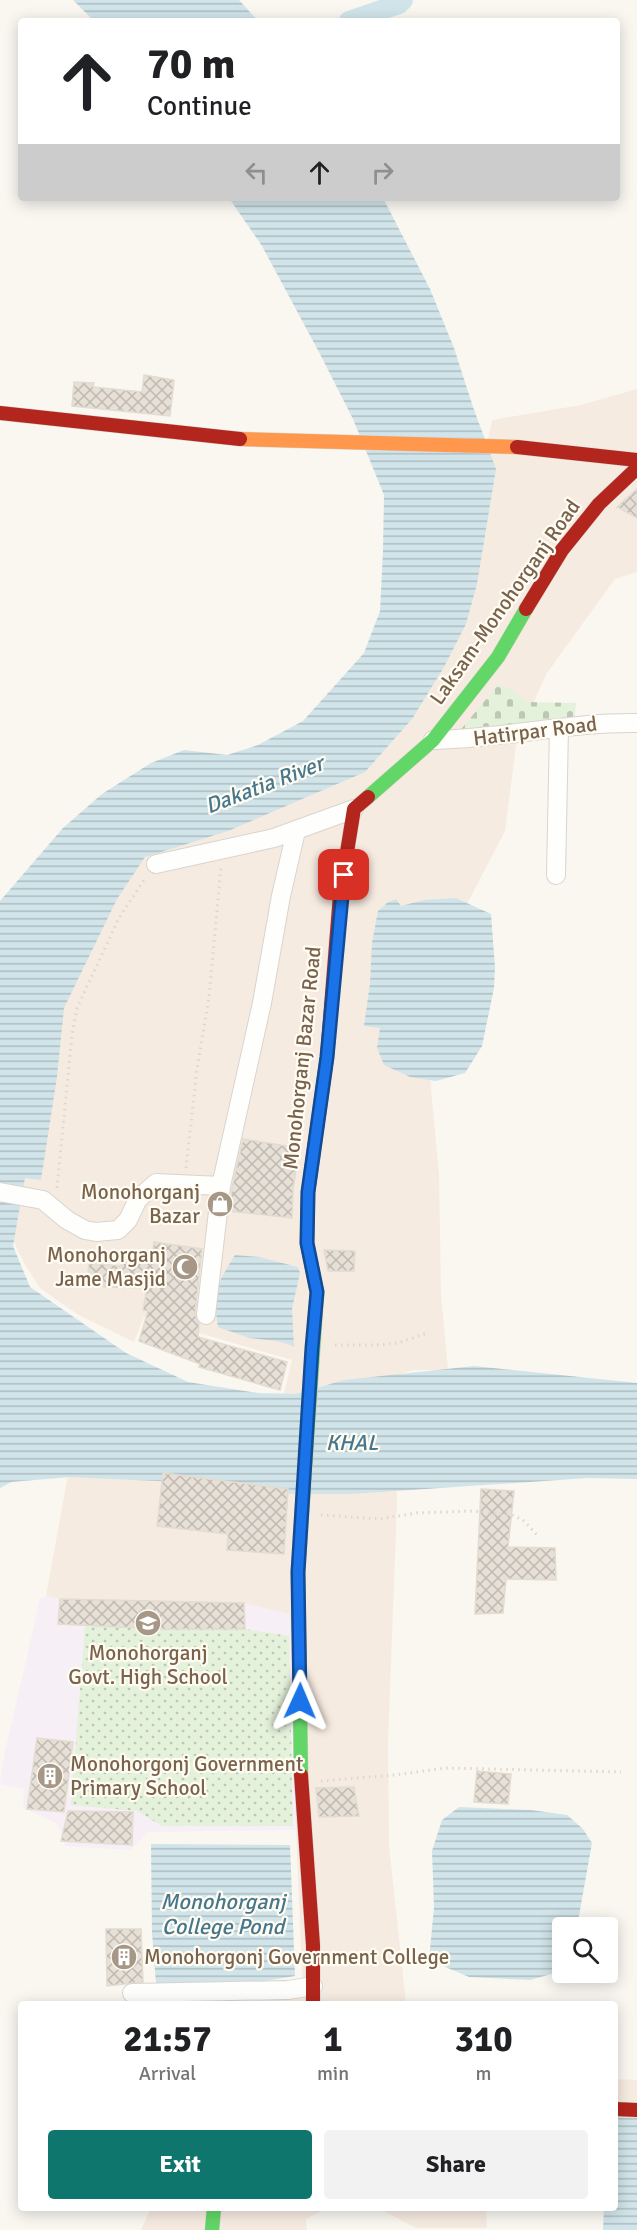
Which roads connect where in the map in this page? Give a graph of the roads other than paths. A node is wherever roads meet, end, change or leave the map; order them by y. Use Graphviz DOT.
graph roads {
  1 [pos="0,413"];
  2 [pos="637,460"];
  3 [pos="637,468"];
  4 [pos="637,723"];
  5 [pos="559,728"];
  6 [pos="433,740"];
  7 [pos="354,809"];
  8 [pos="296,831"];
  9 [pos="156,864"];
  10 [pos="556,874"];
  11 [pos="221,1186"];
  12 [pos="0,1192"];
  13 [pos="206,1315"];
  14 [pos="132,1993"];
  15 [pos="313,1995"];
  16 [pos="618,2109"];
  17 [pos="637,2110"];
  18 [pos="214,2211"];
  19 [pos="212,2230"];
  1 -- 2 [label="street"];
  3 -- 6 [label="street, Laksam-Monohorganj Road"];
  4 -- 5 [label="street, Hatirpar Road"];
  5 -- 6 [label="street, Hatirpar Road"];
  5 -- 10 [label="street"];
  6 -- 7 [label="street, Laksam-Monohorganj Road"];
  7 -- 8 [label="street"];
  7 -- 15 [label="street, Monohorganj Bazar Road"];
  8 -- 9 [label="street"];
  8 -- 11 [label="street"];
  11 -- 12 [label="street"];
  11 -- 13 [label="street"];
  14 -- 15 [label="street"];
  16 -- 17 [label="street"];
  18 -- 19 [label="street"];
}
